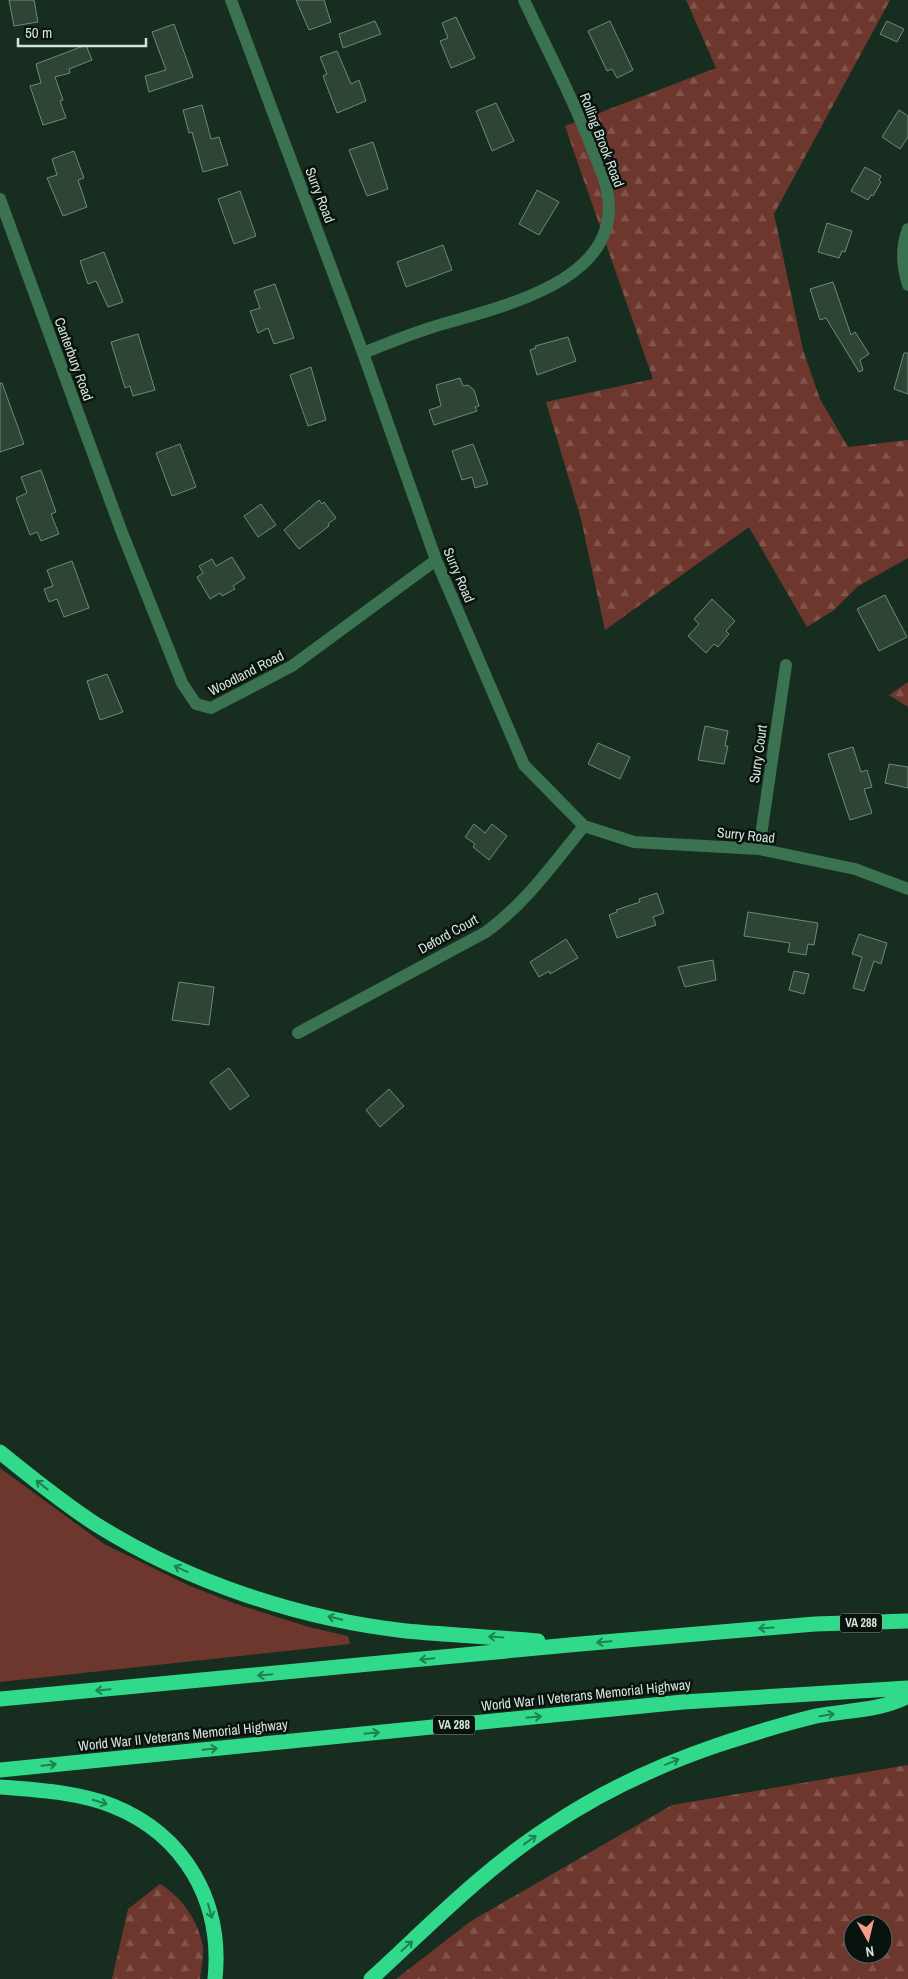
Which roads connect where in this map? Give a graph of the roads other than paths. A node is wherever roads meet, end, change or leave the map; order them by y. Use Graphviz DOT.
graph roads {
  1 [pos="231,0"];
  2 [pos="524,0"];
  3 [pos="0,199"];
  4 [pos="908,229"];
  5 [pos="908,285"];
  6 [pos="363,353"];
  7 [pos="121,530"];
  8 [pos="436,560"];
  9 [pos="786,664"];
  10 [pos="584,826"];
  11 [pos="759,849"];
  12 [pos="908,889"];
  13 [pos="298,1033"];
  14 [pos="0,1452"];
  15 [pos="908,1621"];
  16 [pos="580,1644"];
  17 [pos="908,1688"];
  18 [pos="908,1696"];
  19 [pos="0,1699"];
  20 [pos="0,1770"];
  21 [pos="0,1787"];
  22 [pos="215,1979"];
  23 [pos="371,1979"];
  1 -- 6 [label="street, Surry Road"];
  2 -- 6 [label="street, Rolling Brook Road"];
  3 -- 7 [label="street, Canterbury Road"];
  4 -- 5 [label="street"];
  6 -- 8 [label="street, Surry Road"];
  7 -- 8 [label="street, Woodland Road"];
  8 -- 10 [label="street, Surry Road"];
  9 -- 11 [label="street, Surry Court"];
  10 -- 11 [label="street, Surry Road"];
  10 -- 13 [label="street, Deford Court"];
  11 -- 12 [label="street, Surry Road"];
  16 -- 14 [label="highway, one-way"];
  15 -- 16 [label="highway, VA 288, one-way"];
  16 -- 19 [label="highway, VA 288, one-way"];
  20 -- 17 [label="highway, World War II Veterans Memorial Highway / VA 288, one-way"];
  23 -- 18 [label="highway, one-way"];
  21 -- 22 [label="highway, one-way"];
}
